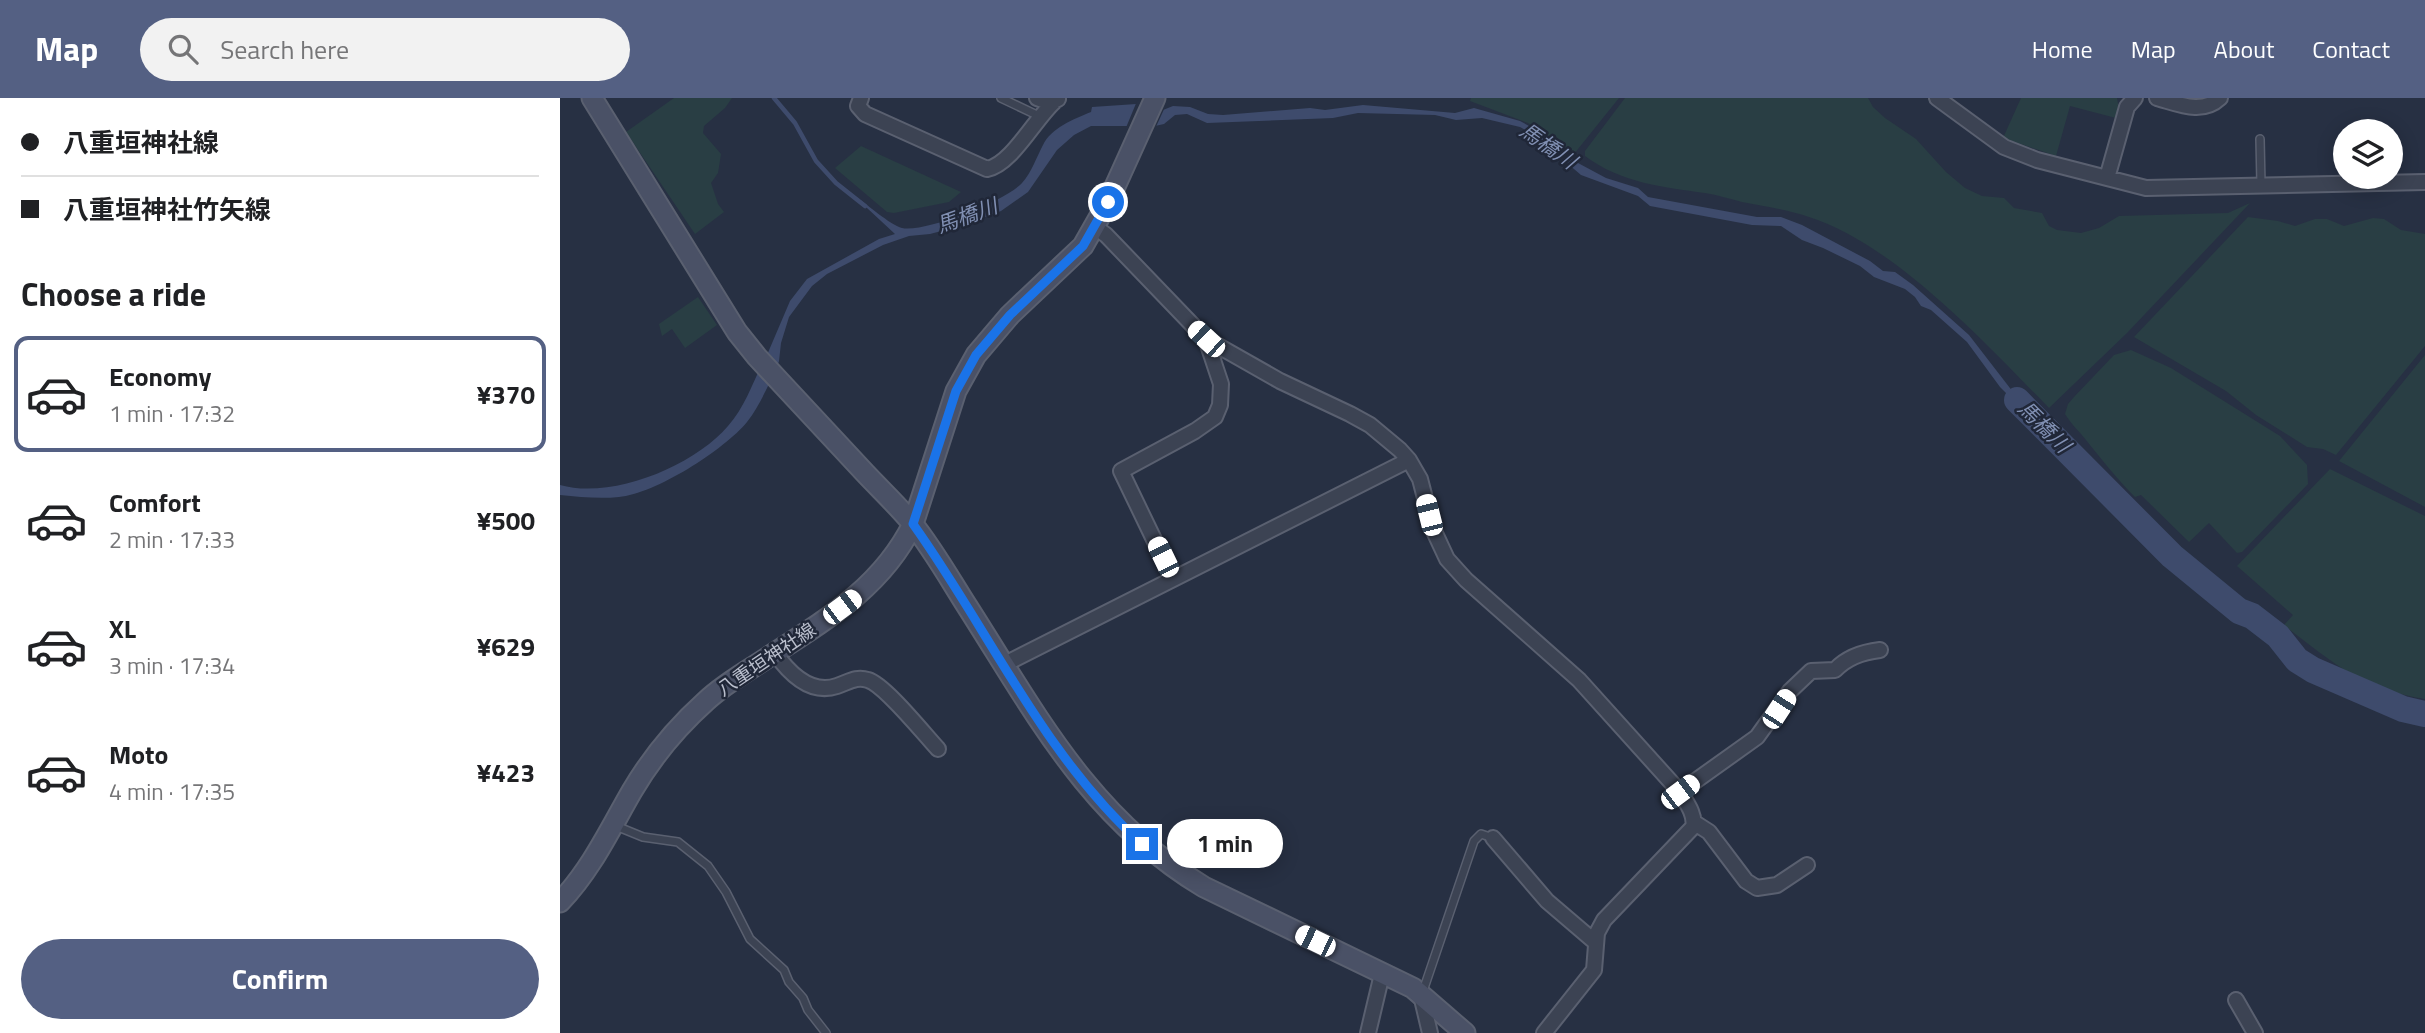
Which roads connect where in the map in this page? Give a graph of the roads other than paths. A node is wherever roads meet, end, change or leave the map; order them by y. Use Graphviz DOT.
graph roads {
  1 [pos="592,98"];
  2 [pos="861,98"];
  3 [pos="1001,98"];
  4 [pos="1037,98"];
  5 [pos="1156,98"];
  6 [pos="1937,98"];
  7 [pos="2136,98"];
  8 [pos="2157,98"];
  9 [pos="2220,98"];
  10 [pos="1057,100"];
  11 [pos="1039,116"];
  12 [pos="2260,139"];
  13 [pos="2107,178"];
  14 [pos="2425,182"];
  15 [pos="2261,184"];
  16 [pos="1095,227"];
  17 [pos="1206,339"];
  18 [pos="1409,460"];
  19 [pos="913,524"];
  20 [pos="1173,579"];
  21 [pos="1880,650"];
  22 [pos="775,653"];
  23 [pos="1003,665"];
  24 [pos="938,749"];
  25 [pos="1680,792"];
  26 [pos="1695,823"];
  27 [pos="613,825"];
  28 [pos="1493,838"];
  29 [pos="1807,865"];
  30 [pos="560,902"];
  31 [pos="1595,942"];
  32 [pos="1382,974"];
  33 [pos="1421,995"];
  34 [pos="2236,1000"];
  35 [pos="826,1033"];
  36 [pos="1368,1033"];
  37 [pos="1430,1033"];
  38 [pos="1465,1033"];
  39 [pos="1544,1033"];
  40 [pos="2255,1033"];
  1 -- 19 [label="main road"];
  2 -- 11 [label="street"];
  3 -- 11 [label="lane"];
  4 -- 10 [label="street"];
  5 -- 16 [label="main road, 八重垣神社線"];
  6 -- 13 [label="street"];
  7 -- 13 [label="street"];
  8 -- 9 [label="street"];
  10 -- 11 [label="street"];
  12 -- 15 [label="lane"];
  13 -- 15 [label="street"];
  14 -- 15 [label="street"];
  16 -- 17 [label="street"];
  16 -- 19 [label="main road, 八重垣神社線"];
  17 -- 18 [label="street"];
  17 -- 20 [label="street"];
  18 -- 20 [label="street"];
  18 -- 25 [label="street"];
  19 -- 22 [label="main road, 八重垣神社線"];
  19 -- 23 [label="main road"];
  20 -- 23 [label="street"];
  21 -- 25 [label="street"];
  22 -- 24 [label="street"];
  22 -- 27 [label="main road, 八重垣神社線"];
  23 -- 32 [label="main road"];
  25 -- 26 [label="street"];
  26 -- 29 [label="street"];
  26 -- 31 [label="street"];
  27 -- 30 [label="main road, 八重垣神社線"];
  27 -- 35 [label="lane"];
  28 -- 31 [label="street"];
  28 -- 33 [label="lane"];
  31 -- 39 [label="street"];
  32 -- 33 [label="main road"];
  32 -- 36 [label="street"];
  33 -- 37 [label="street"];
  33 -- 38 [label="main road"];
  34 -- 40 [label="street"];
}
